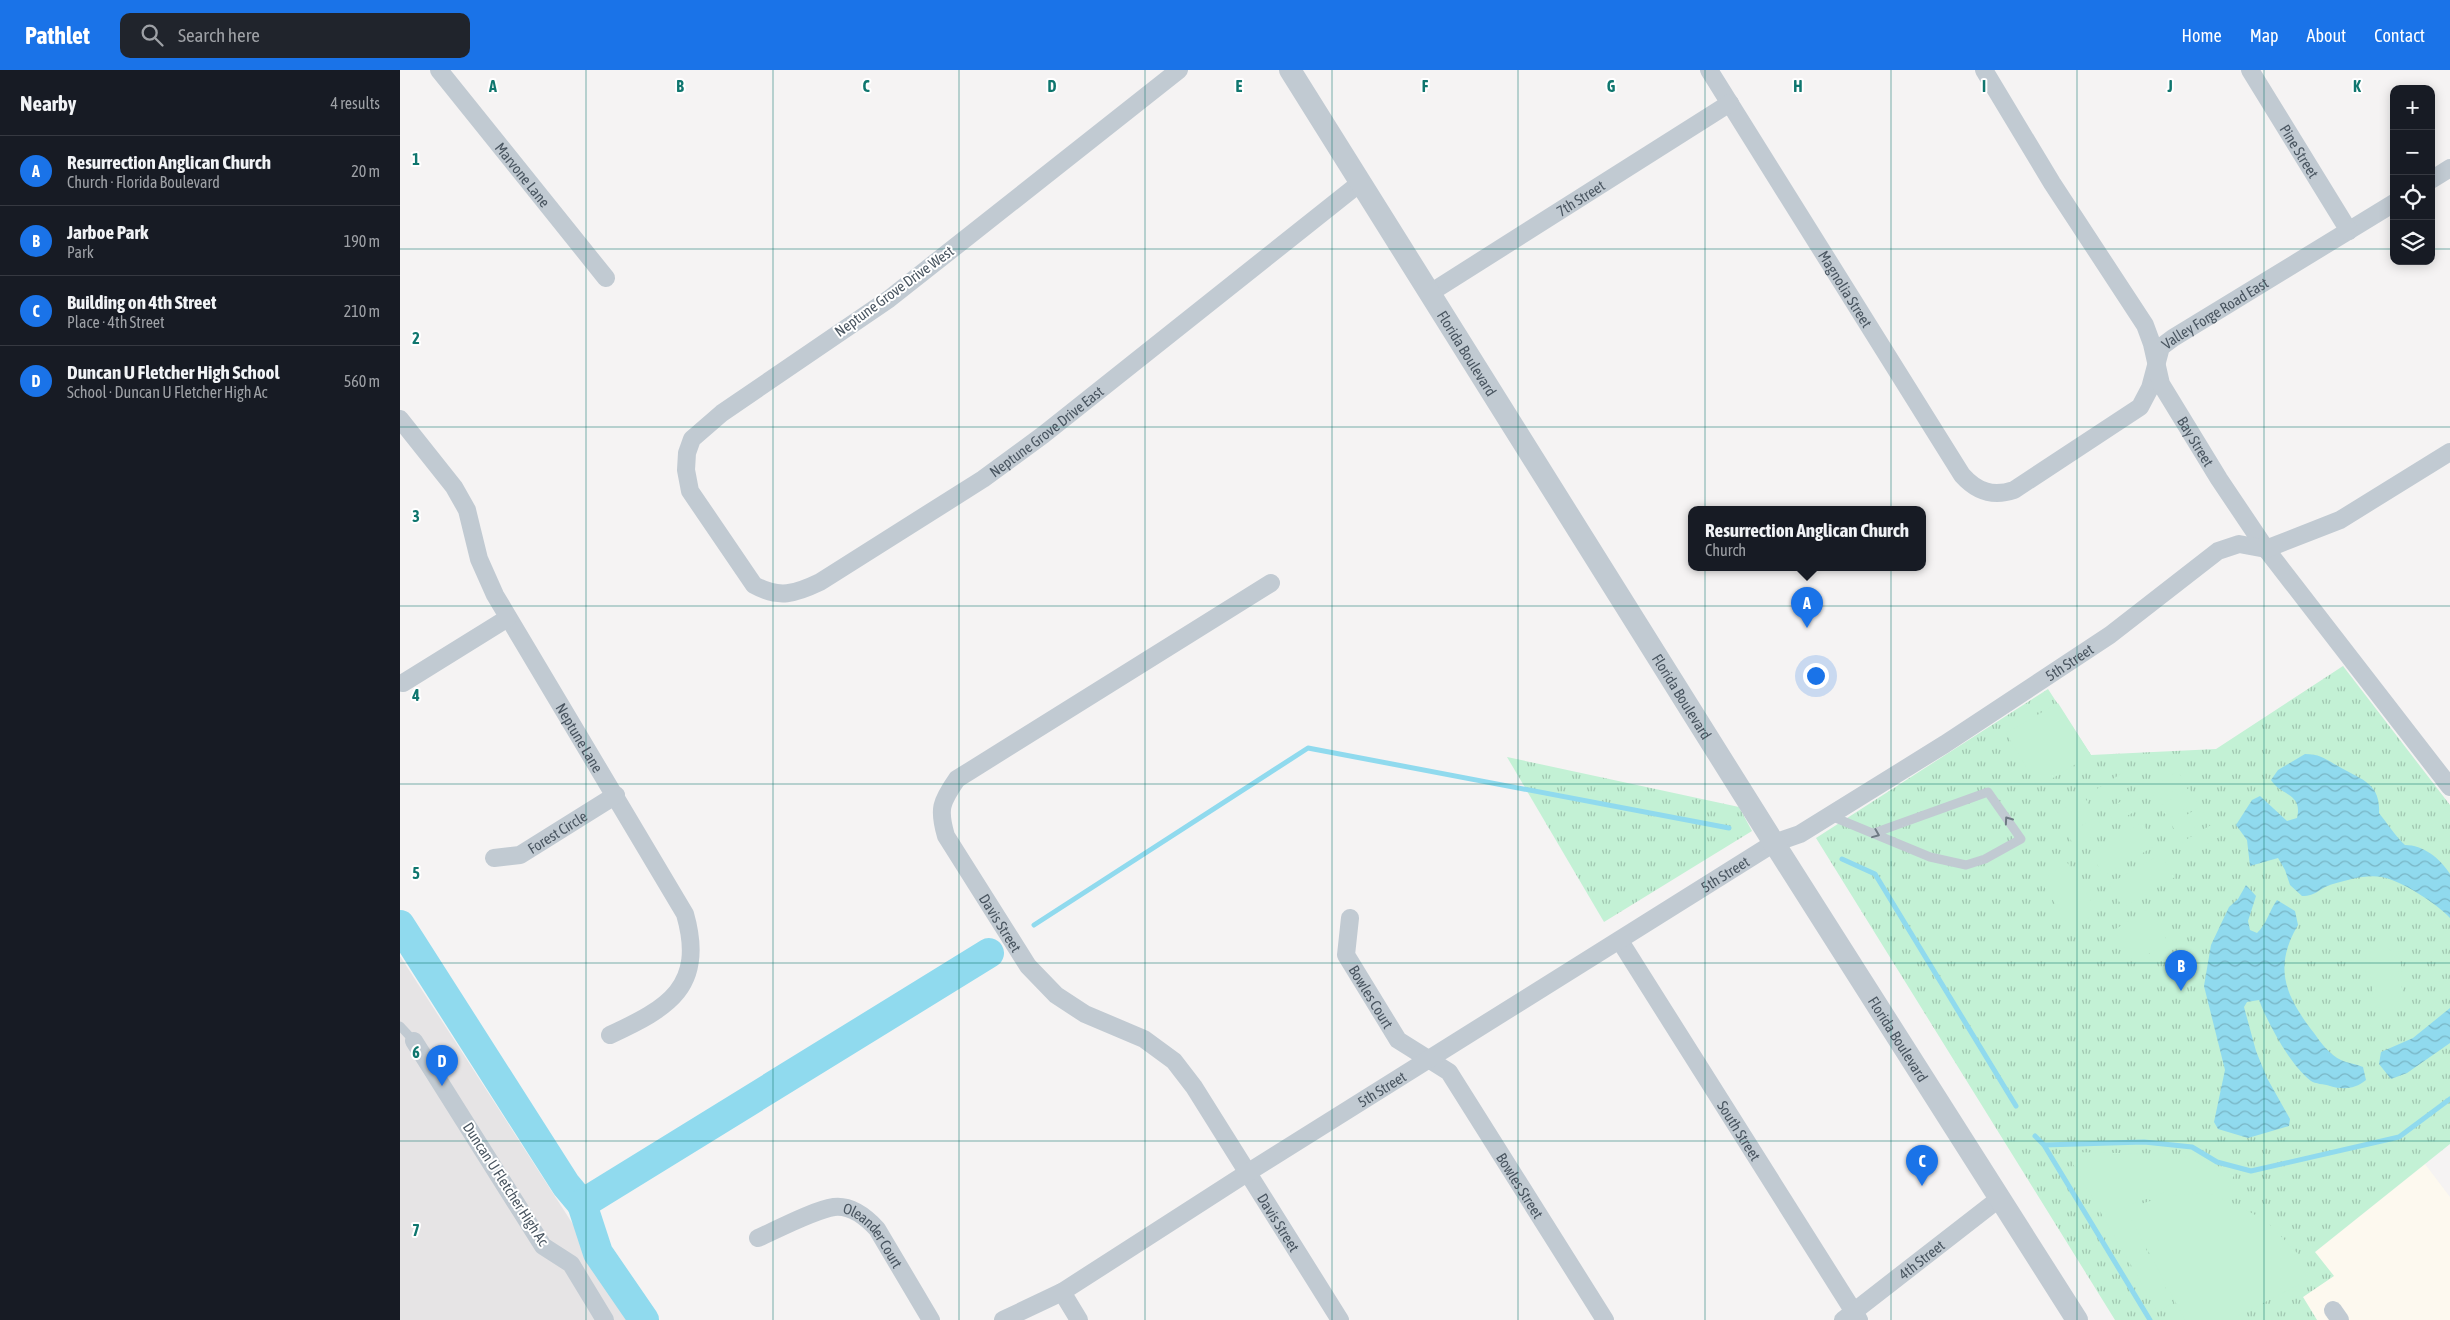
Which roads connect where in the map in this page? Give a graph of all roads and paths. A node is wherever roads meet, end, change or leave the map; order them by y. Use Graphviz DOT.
graph roads {
  1 [pos="439,70"];
  2 [pos="1179,70"];
  3 [pos="1290,70"];
  4 [pos="1709,70"];
  5 [pos="1984,70"];
  6 [pos="2250,70"];
  7 [pos="1730,103"];
  8 [pos="2450,168"];
  9 [pos="2435,177"];
  10 [pos="1360,183"];
  11 [pos="2390,205"];
  12 [pos="2349,231"];
  13 [pos="606,278"];
  14 [pos="1430,293"];
  15 [pos="2156,364"];
  16 [pos="400,419"];
  17 [pos="2450,452"];
  18 [pos="1993,494"];
  19 [pos="720,538"];
  20 [pos="2266,548"];
  21 [pos="1271,583"];
  22 [pos="508,618"];
  23 [pos="404,683"];
  24 [pos="2450,788"];
  25 [pos="616,795"];
  26 [pos="1830,816"];
  27 [pos="1874,833"];
  28 [pos="1774,843"];
  29 [pos="494,858"];
  30 [pos="1350,918"];
  31 [pos="1620,941"];
  32 [pos="400,1026"];
  33 [pos="610,1035"];
  34 [pos="414,1041"];
  35 [pos="1428,1060"];
  36 [pos="1247,1173"];
  37 [pos="2000,1198"];
  38 [pos="758,1238"];
  39 [pos="1062,1292"];
  40 [pos="1852,1317"];
  41 [pos="605,1320"];
  42 [pos="931,1320"];
  43 [pos="1003,1320"];
  44 [pos="1079,1320"];
  45 [pos="1340,1320"];
  46 [pos="1605,1320"];
  47 [pos="2077,1320"];
  1 -- 13 [label="street, Marvone Lane"];
  2 -- 19 [label="street, Neptune Grove Drive West"];
  3 -- 10 [label="street, Florida Boulevard"];
  4 -- 7 [label="street, Magnolia Street"];
  5 -- 15 [label="street, Bay Street"];
  6 -- 12 [label="street, Pine Street"];
  7 -- 14 [label="street, 7th Street"];
  7 -- 18 [label="street, Magnolia Street"];
  8 -- 9 [label="street"];
  10 -- 14 [label="street, Florida Boulevard"];
  10 -- 19 [label="street, Neptune Grove Drive East"];
  11 -- 12 [label="street, Valley Forge Road East"];
  12 -- 15 [label="street, Valley Forge Road East"];
  14 -- 28 [label="street, Florida Boulevard"];
  15 -- 18 [label="street, Valley Forge Road East"];
  15 -- 20 [label="street, Bay Street"];
  16 -- 22 [label="street, Neptune Lane"];
  17 -- 20 [label="street, 5th Street"];
  20 -- 24 [label="street, Bay Street"];
  20 -- 26 [label="street, 5th Street"];
  21 -- 36 [label="street, Davis Street"];
  22 -- 23 [label="street"];
  22 -- 25 [label="street, Neptune Lane"];
  25 -- 29 [label="street, Forest Circle"];
  25 -- 33 [label="street, Neptune Lane"];
  26 -- 27 [label="lane"];
  26 -- 28 [label="street, 5th Street"];
  27 -- 27 [label="lane, one-way"];
  28 -- 31 [label="street, 5th Street"];
  28 -- 37 [label="street, Florida Boulevard"];
  30 -- 35 [label="street, Bowles Court"];
  31 -- 35 [label="street, 5th Street"];
  31 -- 40 [label="street, South Street"];
  32 -- 34 [label="lane"];
  34 -- 41 [label="street, Duncan U Fletcher High Ac"];
  35 -- 36 [label="street, 5th Street"];
  35 -- 46 [label="street, Bowles Street"];
  36 -- 39 [label="street, 5th Street"];
  36 -- 45 [label="street, Davis Street"];
  37 -- 40 [label="street, 4th Street"];
  37 -- 47 [label="street, Florida Boulevard"];
  38 -- 42 [label="street, Oleander Court"];
  39 -- 43 [label="street, 5th Street"];
  39 -- 44 [label="street"];
}
